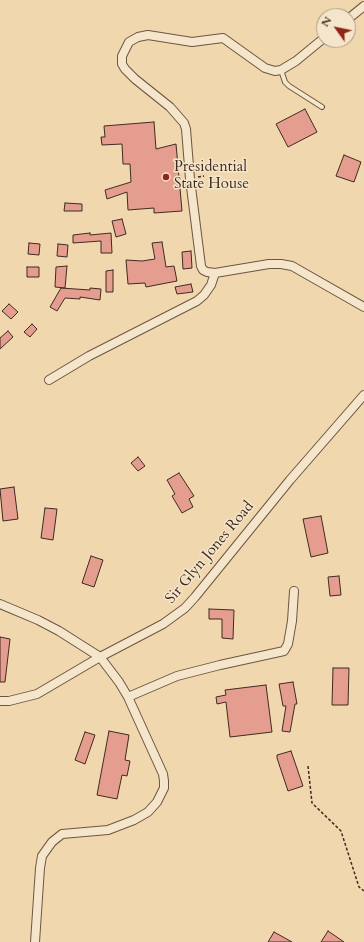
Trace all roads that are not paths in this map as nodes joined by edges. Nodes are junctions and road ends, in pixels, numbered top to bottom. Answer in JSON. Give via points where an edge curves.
{"nodes":[{"id":1,"x":364,"y":6,"type":"edge"},
{"id":2,"x":356,"y":12,"type":"edge"},
{"id":3,"x":316,"y":45,"type":"edge"},
{"id":4,"x":281,"y":70,"type":"junction"},
{"id":5,"x":322,"y":107,"type":"dead end"},
{"id":6,"x":215,"y":273,"type":"junction"},
{"id":7,"x":364,"y":307,"type":"edge"},
{"id":8,"x":49,"y":380,"type":"dead end"},
{"id":9,"x":364,"y":395,"type":"edge"},
{"id":10,"x":294,"y":591,"type":"dead end"},
{"id":11,"x":0,"y":604,"type":"edge"},
{"id":12,"x":100,"y":657,"type":"junction"},
{"id":13,"x":128,"y":697,"type":"junction"},
{"id":14,"x":0,"y":701,"type":"edge"},
{"id":15,"x":35,"y":942,"type":"edge"}],
"edges":[{"from":1,"to":2,"type":"street"},
{"from":3,"to":4,"type":"street"},
{"from":4,"to":5,"type":"lane","via":[[289,86]]},
{"from":4,"to":6,"type":"street","via":[[265,68],[223,38],[192,42],[148,35],[129,42],[122,56],[125,69],[170,107],[184,123],[201,266],[203,270]]},
{"from":6,"to":7,"type":"street","via":[[268,264],[292,266]]},
{"from":6,"to":8,"type":"street","via":[[204,295],[197,301],[89,356]]},
{"from":9,"to":12,"type":"street","name":"Sir Glyn Jones Road","via":[[185,608],[163,624]]},
{"from":10,"to":13,"type":"street","via":[[292,621],[288,644],[284,651],[177,676]]},
{"from":11,"to":12,"type":"street","via":[[59,631]]},
{"from":12,"to":13,"type":"street"},
{"from":12,"to":14,"type":"street","name":"Sir Glyn Jones Road","via":[[37,694]]},
{"from":13,"to":15,"type":"street","via":[[163,774],[164,788],[148,812],[134,820],[108,830],[62,834],[52,842],[42,856]]}]}
